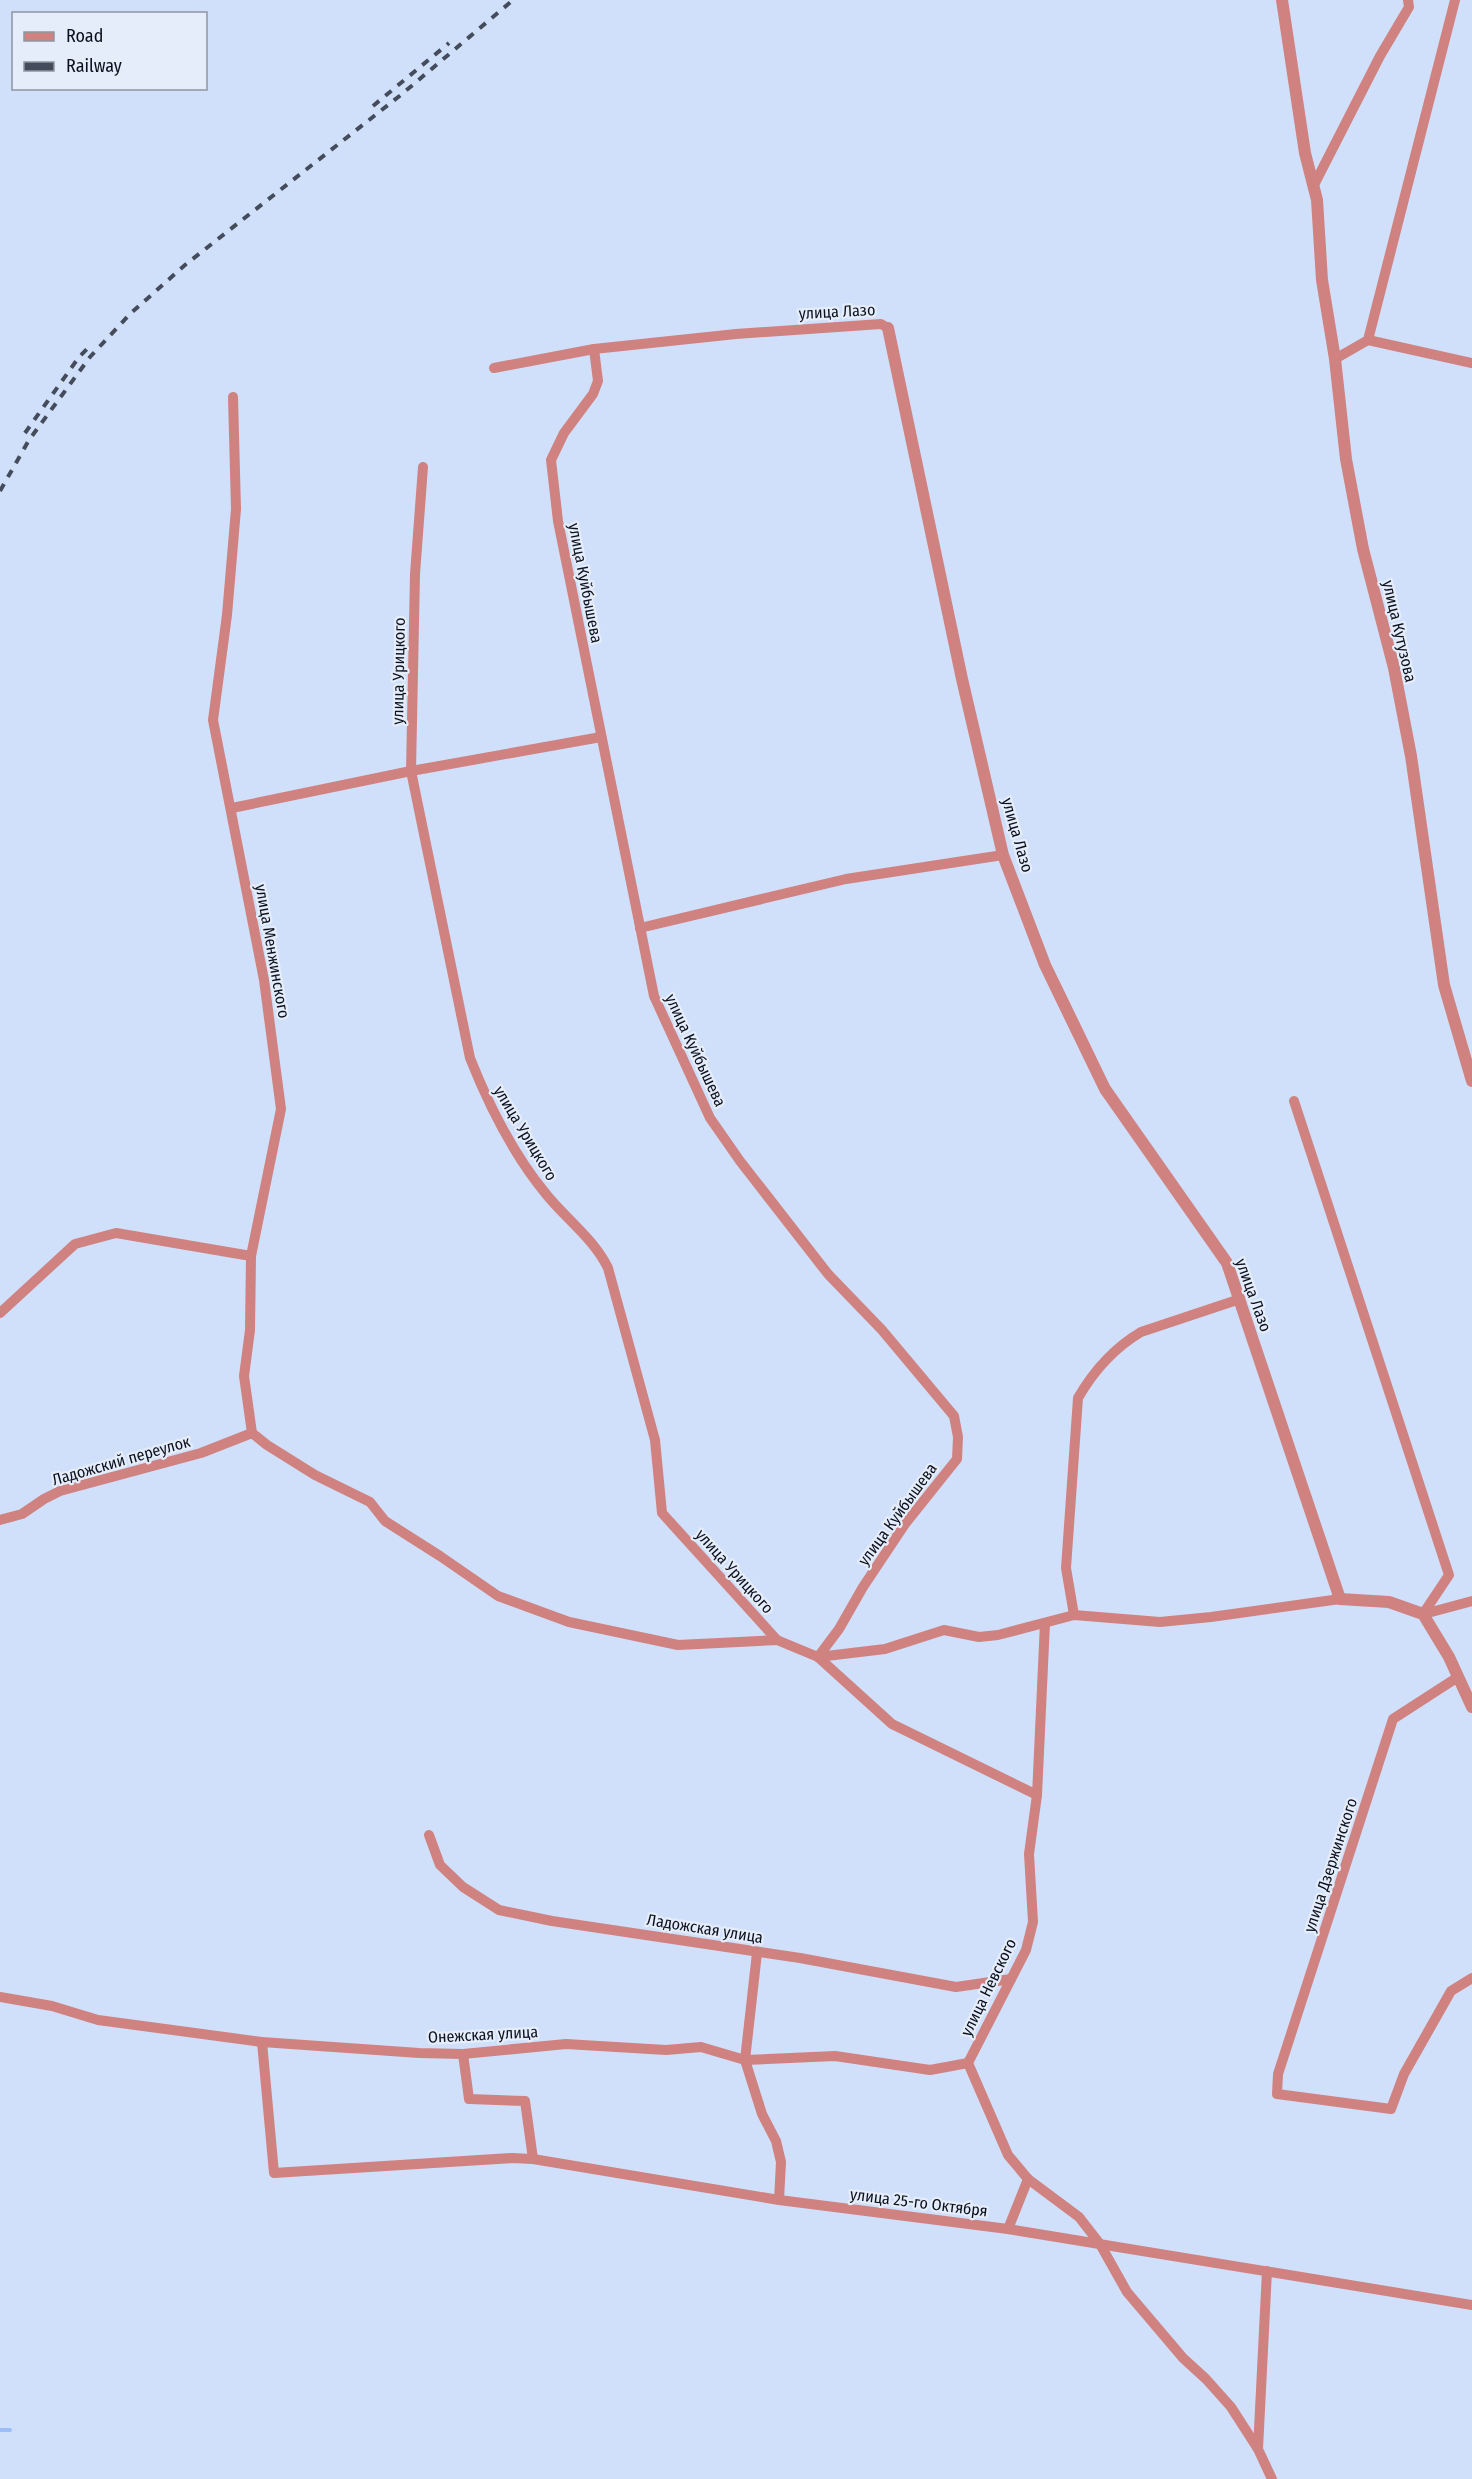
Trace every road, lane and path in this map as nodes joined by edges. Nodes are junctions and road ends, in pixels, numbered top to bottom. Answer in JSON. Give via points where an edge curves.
{"nodes":[{"id":1,"x":1282,"y":0,"type":"edge"},
{"id":2,"x":1455,"y":0,"type":"edge"},
{"id":3,"x":1412,"y":2,"type":"edge"},
{"id":4,"x":1314,"y":185,"type":"junction"},
{"id":5,"x":888,"y":328,"type":"joint"},
{"id":6,"x":1368,"y":340,"type":"junction"},
{"id":7,"x":594,"y":349,"type":"junction"},
{"id":8,"x":1335,"y":358,"type":"junction"},
{"id":9,"x":1472,"y":363,"type":"edge"},
{"id":10,"x":494,"y":368,"type":"dead end"},
{"id":11,"x":233,"y":397,"type":"dead end"},
{"id":12,"x":423,"y":467,"type":"dead end"},
{"id":13,"x":601,"y":737,"type":"junction"},
{"id":14,"x":411,"y":771,"type":"junction"},
{"id":15,"x":232,"y":808,"type":"junction"},
{"id":16,"x":1003,"y":855,"type":"junction"},
{"id":17,"x":640,"y":927,"type":"junction"},
{"id":18,"x":1472,"y":1081,"type":"edge"},
{"id":19,"x":1294,"y":1101,"type":"dead end"},
{"id":20,"x":251,"y":1256,"type":"junction"},
{"id":21,"x":1240,"y":1299,"type":"junction"},
{"id":22,"x":0,"y":1313,"type":"edge"},
{"id":23,"x":252,"y":1433,"type":"junction"},
{"id":24,"x":0,"y":1521,"type":"edge"},
{"id":25,"x":1340,"y":1599,"type":"junction"},
{"id":26,"x":1472,"y":1601,"type":"edge"},
{"id":27,"x":1424,"y":1614,"type":"junction"},
{"id":28,"x":1074,"y":1615,"type":"junction"},
{"id":29,"x":1045,"y":1623,"type":"junction"},
{"id":30,"x":777,"y":1640,"type":"junction"},
{"id":31,"x":818,"y":1657,"type":"junction"},
{"id":32,"x":1458,"y":1677,"type":"junction"},
{"id":33,"x":1472,"y":1707,"type":"edge"},
{"id":34,"x":1036,"y":1795,"type":"junction"},
{"id":35,"x":429,"y":1835,"type":"dead end"},
{"id":36,"x":757,"y":1953,"type":"junction"},
{"id":37,"x":1472,"y":1978,"type":"edge"},
{"id":38,"x":1011,"y":1979,"type":"junction"},
{"id":39,"x":0,"y":1997,"type":"edge"},
{"id":40,"x":262,"y":2042,"type":"junction"},
{"id":41,"x":464,"y":2054,"type":"junction"},
{"id":42,"x":745,"y":2060,"type":"junction"},
{"id":43,"x":968,"y":2063,"type":"junction"},
{"id":44,"x":532,"y":2159,"type":"junction"},
{"id":45,"x":1028,"y":2179,"type":"junction"},
{"id":46,"x":779,"y":2200,"type":"junction"},
{"id":47,"x":1008,"y":2229,"type":"junction"},
{"id":48,"x":1100,"y":2244,"type":"junction"},
{"id":49,"x":1267,"y":2271,"type":"junction"},
{"id":50,"x":1472,"y":2305,"type":"edge"},
{"id":51,"x":1258,"y":2449,"type":"junction"},
{"id":52,"x":1272,"y":2479,"type":"edge"}],
"edges":[{"from":1,"to":4,"type":"street","name":"улица Кутузова","via":[[1305,153]]},
{"from":2,"to":6,"type":"street"},
{"from":3,"to":4,"type":"street"},
{"from":4,"to":8,"type":"street","name":"улица Кутузова","via":[[1322,280]]},
{"from":5,"to":7,"type":"street","name":"улица Лазо","via":[[881,324],[747,333]]},
{"from":5,"to":16,"type":"street","name":"улица Лазо"},
{"from":6,"to":8,"type":"street"},
{"from":6,"to":9,"type":"street"},
{"from":7,"to":10,"type":"street","name":"улица Лазо"},
{"from":7,"to":13,"type":"street","name":"улица Куйбышева","via":[[598,381],[593,394],[564,433],[551,460],[558,521]]},
{"from":8,"to":18,"type":"street","name":"улица Кутузова","via":[[1346,459],[1363,549],[1394,668],[1411,756],[1444,985]]},
{"from":11,"to":15,"type":"street","name":"улица Менжинского","via":[[236,509],[213,720]]},
{"from":12,"to":14,"type":"street","name":"улица Урицкого","via":[[415,574]]},
{"from":13,"to":14,"type":"street"},
{"from":13,"to":17,"type":"street","name":"улица Куйбышева"},
{"from":14,"to":15,"type":"street"},
{"from":14,"to":30,"type":"street","name":"улица Урицкого","via":[[470,1058],[485,1098],[525,1166],[608,1268],[655,1440],[662,1513]]},
{"from":15,"to":20,"type":"street","name":"улица Менжинского","via":[[264,980],[281,1109]]},
{"from":16,"to":17,"type":"street","via":[[846,879]]},
{"from":16,"to":21,"type":"street","name":"улица Лазо","via":[[1045,965],[1105,1089],[1227,1263]]},
{"from":17,"to":31,"type":"street","name":"улица Куйбышева","via":[[654,996],[711,1118],[828,1274],[882,1330],[954,1416],[957,1459],[905,1524]]},
{"from":19,"to":27,"type":"street","via":[[1449,1575]]},
{"from":20,"to":22,"type":"street","via":[[116,1233],[75,1244]]},
{"from":20,"to":23,"type":"street","name":"улица Менжинского","via":[[250,1330],[244,1376]]},
{"from":21,"to":25,"type":"street","name":"улица Лазо"},
{"from":21,"to":28,"type":"street","via":[[1141,1332],[1091,1376],[1078,1398],[1066,1568]]},
{"from":23,"to":24,"type":"street","name":"Ладожский переулок","via":[[201,1453],[60,1491],[22,1514]]},
{"from":23,"to":30,"type":"street","via":[[315,1475],[370,1502],[385,1521],[498,1596],[569,1622],[678,1645]]},
{"from":25,"to":27,"type":"street","via":[[1389,1602]]},
{"from":25,"to":28,"type":"street","via":[[1160,1622]]},
{"from":26,"to":27,"type":"street"},
{"from":27,"to":32,"type":"street"},
{"from":28,"to":29,"type":"street"},
{"from":29,"to":31,"type":"street","via":[[979,1637],[944,1630],[885,1649]]},
{"from":29,"to":34,"type":"street","name":"улица Невского"},
{"from":30,"to":31,"type":"street"},
{"from":31,"to":34,"type":"street","via":[[892,1724]]},
{"from":32,"to":33,"type":"street"},
{"from":32,"to":37,"type":"street","name":"улица Дзержинского","via":[[1393,1719],[1278,2074],[1277,2094],[1391,2109],[1404,2074],[1451,1991]]},
{"from":34,"to":38,"type":"street","name":"улица Невского","via":[[1029,1854],[1033,1922],[1026,1950]]},
{"from":35,"to":36,"type":"street","name":"Ладожская улица","via":[[441,1865],[463,1887],[499,1910]]},
{"from":36,"to":38,"type":"street","name":"Ладожская улица","via":[[956,1987]]},
{"from":36,"to":42,"type":"street"},
{"from":38,"to":43,"type":"street","name":"улица Невского"},
{"from":39,"to":40,"type":"street","name":"Онежская улица","via":[[52,2006],[98,2020]]},
{"from":40,"to":41,"type":"street","name":"Онежская улица"},
{"from":40,"to":44,"type":"street","name":"улица 25-го Октября","via":[[274,2173]]},
{"from":41,"to":42,"type":"street","name":"Онежская улица","via":[[566,2044],[666,2050],[701,2047]]},
{"from":41,"to":44,"type":"street","via":[[469,2099],[525,2101]]},
{"from":42,"to":43,"type":"street","name":"Онежская улица","via":[[835,2056],[930,2070]]},
{"from":42,"to":46,"type":"street","via":[[762,2114],[776,2140],[781,2162]]},
{"from":43,"to":45,"type":"street","via":[[1008,2155]]},
{"from":44,"to":46,"type":"street","name":"улица 25-го Октября"},
{"from":45,"to":47,"type":"street"},
{"from":45,"to":48,"type":"street","via":[[1079,2217]]},
{"from":46,"to":47,"type":"street","name":"улица 25-го Октября"},
{"from":47,"to":48,"type":"street","name":"улица 25-го Октября"},
{"from":48,"to":49,"type":"street","name":"улица 25-го Октября"},
{"from":48,"to":51,"type":"street","via":[[1127,2292],[1231,2407]]},
{"from":49,"to":50,"type":"street","name":"улица 25-го Октября"},
{"from":49,"to":51,"type":"street"},
{"from":51,"to":52,"type":"street"}]}
